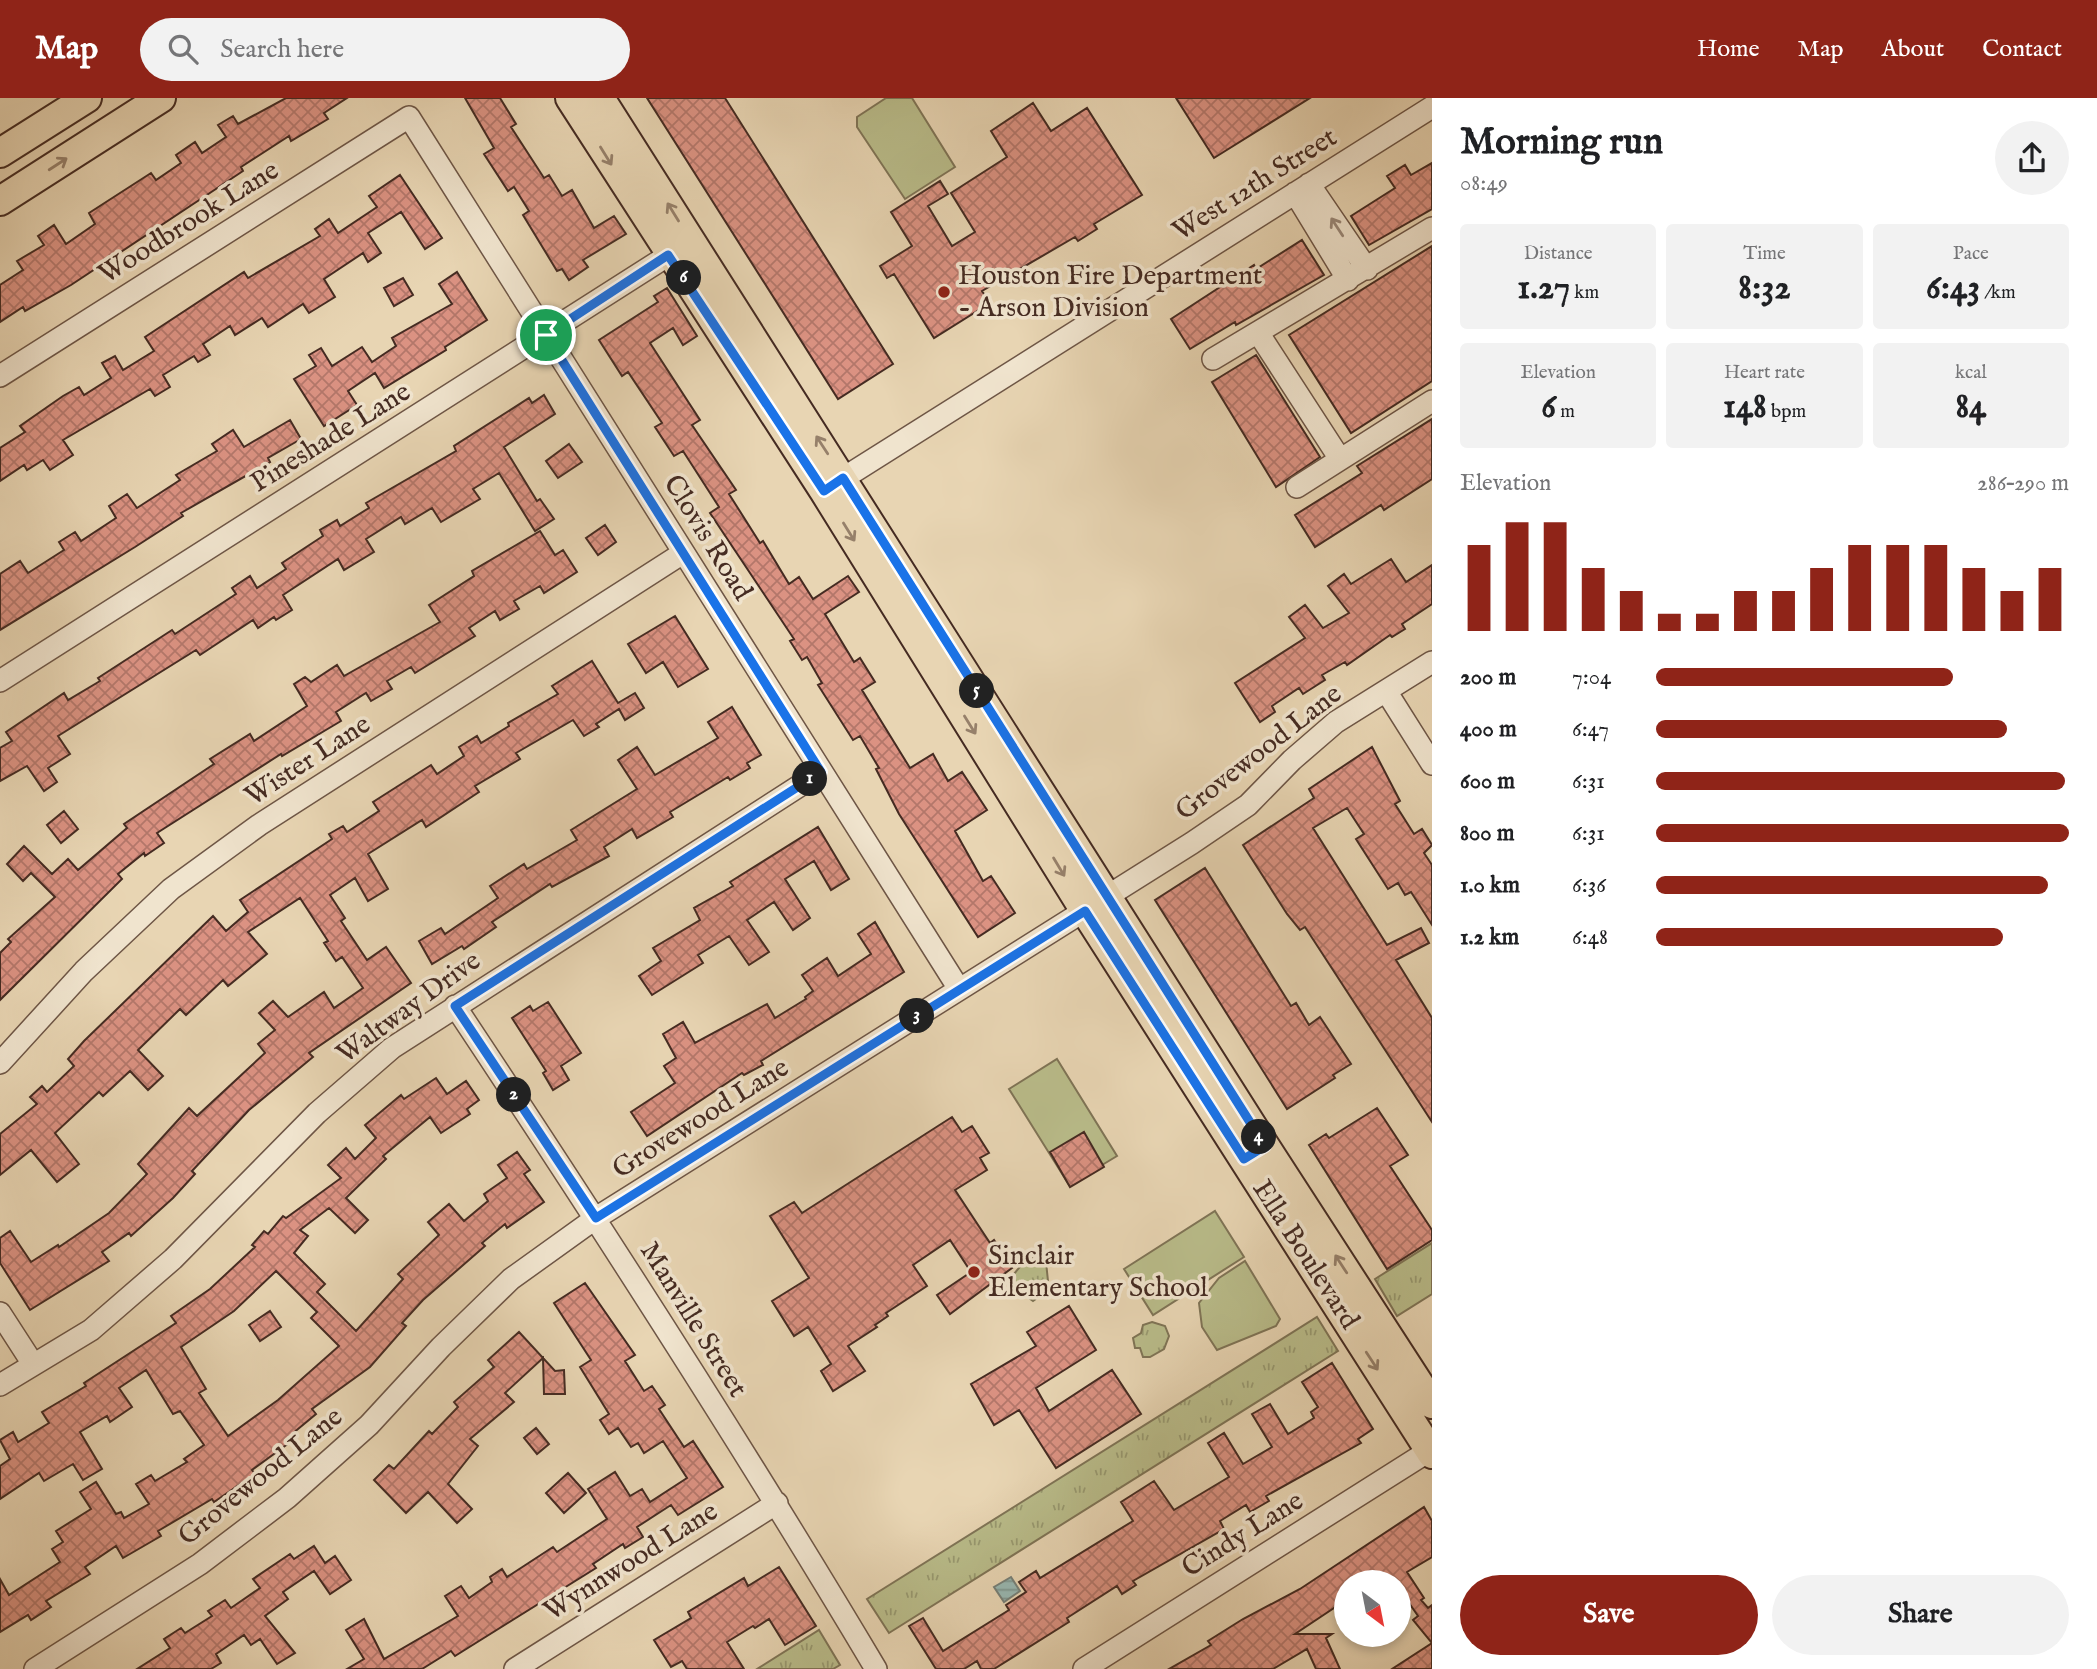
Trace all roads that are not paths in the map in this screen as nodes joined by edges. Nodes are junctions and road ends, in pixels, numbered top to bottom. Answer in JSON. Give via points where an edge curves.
{"nodes":[{"id":1,"x":87,"y":98,"type":"edge"},
{"id":2,"x":161,"y":98,"type":"edge"},
{"id":3,"x":570,"y":98,"type":"edge"},
{"id":4,"x":600,"y":98,"type":"edge"},
{"id":5,"x":1432,"y":107,"type":"edge"},
{"id":6,"x":409,"y":117,"type":"joint"},
{"id":7,"x":0,"y":153,"type":"edge"},
{"id":8,"x":1302,"y":189,"type":"junction"},
{"id":9,"x":0,"y":201,"type":"edge"},
{"id":10,"x":1432,"y":228,"type":"edge"},
{"id":11,"x":680,"y":248,"type":"junction"},
{"id":12,"x":1367,"y":269,"type":"junction"},
{"id":13,"x":1348,"y":280,"type":"junction"},
{"id":14,"x":1259,"y":334,"type":"junction"},
{"id":15,"x":546,"y":335,"type":"junction"},
{"id":16,"x":1213,"y":359,"type":"dead end"},
{"id":17,"x":0,"y":376,"type":"edge"},
{"id":18,"x":1432,"y":401,"type":"edge"},
{"id":19,"x":1340,"y":459,"type":"junction"},
{"id":20,"x":833,"y":484,"type":"junction"},
{"id":21,"x":1297,"y":487,"type":"dead end"},
{"id":22,"x":684,"y":553,"type":"junction"},
{"id":23,"x":1432,"y":662,"type":"edge"},
{"id":24,"x":0,"y":681,"type":"edge"},
{"id":25,"x":1386,"y":691,"type":"junction"},
{"id":26,"x":1432,"y":764,"type":"edge"},
{"id":27,"x":821,"y":772,"type":"junction"},
{"id":28,"x":1096,"y":904,"type":"junction"},
{"id":29,"x":959,"y":989,"type":"junction"},
{"id":30,"x":455,"y":1006,"type":"junction"},
{"id":31,"x":0,"y":1063,"type":"edge"},
{"id":32,"x":1254,"y":1153,"type":"junction"},
{"id":33,"x":596,"y":1218,"type":"junction"},
{"id":34,"x":0,"y":1313,"type":"edge"},
{"id":35,"x":33,"y":1364,"type":"junction"},
{"id":36,"x":0,"y":1385,"type":"edge"},
{"id":37,"x":1432,"y":1404,"type":"edge"},
{"id":38,"x":1431,"y":1451,"type":"edge"},
{"id":39,"x":777,"y":1503,"type":"junction"},
{"id":40,"x":35,"y":1669,"type":"edge"},
{"id":41,"x":515,"y":1669,"type":"edge"},
{"id":42,"x":876,"y":1669,"type":"edge"},
{"id":43,"x":1084,"y":1669,"type":"edge"}],
"edges":[{"from":1,"to":7,"type":"main road"},
{"from":9,"to":2,"type":"main road","one_way":true},
{"from":3,"to":11,"type":"main road","name":"Ella Boulevard","one_way":true},
{"from":11,"to":4,"type":"main road","name":"Ella Boulevard","one_way":true},
{"from":5,"to":8,"type":"street","name":"West 12th Street"},
{"from":6,"to":15,"type":"street","name":"Clovis Road"},
{"from":6,"to":17,"type":"street","name":"Woodbrook Lane"},
{"from":12,"to":8,"type":"street","one_way":true},
{"from":8,"to":13,"type":"street"},
{"from":8,"to":20,"type":"street","name":"West 12th Street"},
{"from":10,"to":12,"type":"street"},
{"from":11,"to":15,"type":"street","name":"Pineshade Lane"},
{"from":11,"to":20,"type":"main road","name":"Ella Boulevard"},
{"from":12,"to":13,"type":"street"},
{"from":13,"to":14,"type":"street"},
{"from":14,"to":16,"type":"street"},
{"from":14,"to":19,"type":"street"},
{"from":15,"to":22,"type":"street","name":"Clovis Road"},
{"from":15,"to":24,"type":"street","name":"Pineshade Lane"},
{"from":18,"to":19,"type":"street"},
{"from":19,"to":21,"type":"street"},
{"from":20,"to":28,"type":"main road","name":"Ella Boulevard"},
{"from":22,"to":27,"type":"street","name":"Clovis Road"},
{"from":22,"to":31,"type":"street","name":"Wister Lane","via":[[259,825],[171,889],[84,971]]},
{"from":23,"to":25,"type":"street","name":"Grovewood Lane"},
{"from":25,"to":26,"type":"street"},
{"from":25,"to":28,"type":"street","name":"Grovewood Lane","via":[[1336,722],[1248,805]]},
{"from":27,"to":29,"type":"street","name":"Clovis Road"},
{"from":27,"to":30,"type":"street","name":"Waltway Drive"},
{"from":28,"to":29,"type":"street","name":"Grovewood Lane"},
{"from":28,"to":32,"type":"main road","name":"Ella Boulevard"},
{"from":29,"to":33,"type":"street","name":"Grovewood Lane"},
{"from":30,"to":33,"type":"street","name":"Manville Street"},
{"from":30,"to":35,"type":"street","name":"Waltway Drive","via":[[392,1048],[317,1113],[173,1259],[111,1312]]},
{"from":37,"to":32,"type":"main road","name":"Ella Boulevard","one_way":true},
{"from":32,"to":38,"type":"main road","name":"Ella Boulevard","one_way":true},
{"from":33,"to":39,"type":"street","name":"Manville Street"},
{"from":33,"to":40,"type":"street","name":"Grovewood Lane","via":[[510,1279],[369,1425],[287,1499],[200,1564]]},
{"from":34,"to":35,"type":"street"},
{"from":35,"to":36,"type":"street","name":"Waltway Drive"},
{"from":38,"to":43,"type":"street","name":"Cindy Lane"},
{"from":39,"to":41,"type":"street","name":"Wynnwood Lane"},
{"from":39,"to":42,"type":"street","name":"Manville Street"}]}
